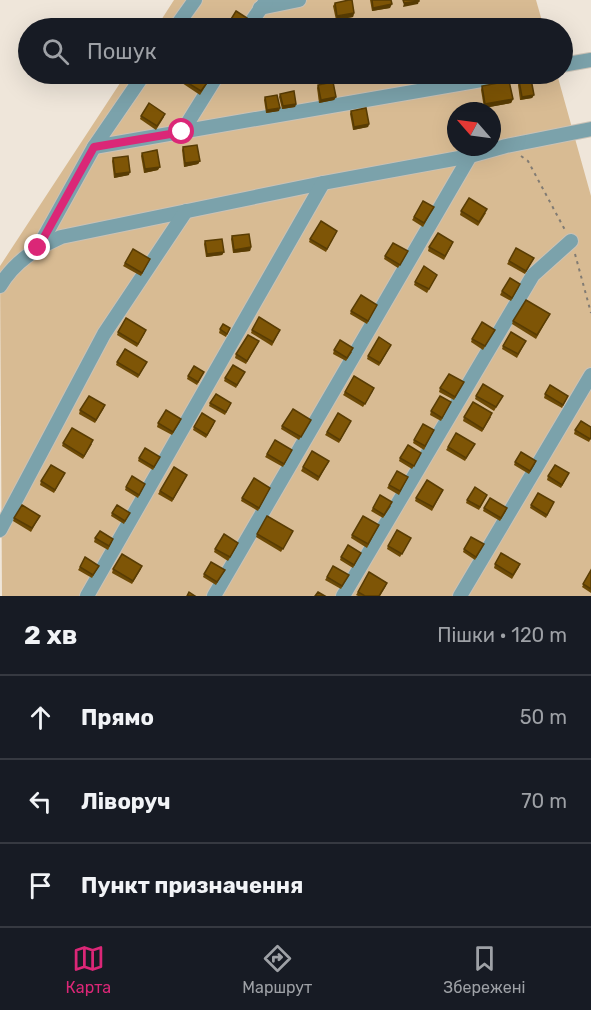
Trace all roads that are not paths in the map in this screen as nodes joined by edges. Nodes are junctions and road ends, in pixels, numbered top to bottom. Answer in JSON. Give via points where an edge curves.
{"nodes":[{"id":1,"x":195,"y":0,"type":"edge"},
{"id":2,"x":299,"y":0,"type":"edge"},
{"id":3,"x":264,"y":4,"type":"edge"},
{"id":4,"x":182,"y":18,"type":"edge"},
{"id":5,"x":254,"y":18,"type":"edge"},
{"id":6,"x":591,"y":60,"type":"edge"},
{"id":7,"x":573,"y":63,"type":"edge"},
{"id":8,"x":137,"y":84,"type":"edge"},
{"id":9,"x":213,"y":84,"type":"edge"},
{"id":10,"x":458,"y":84,"type":"edge"},
{"id":11,"x":591,"y":129,"type":"edge"},
{"id":12,"x":182,"y":132,"type":"junction"},
{"id":13,"x":94,"y":147,"type":"junction"},
{"id":14,"x":501,"y":147,"type":"edge"},
{"id":15,"x":470,"y":156,"type":"joint"},
{"id":16,"x":323,"y":183,"type":"junction"},
{"id":17,"x":186,"y":211,"type":"junction"},
{"id":18,"x":571,"y":241,"type":"road end"},
{"id":19,"x":38,"y":248,"type":"junction"},
{"id":20,"x":0,"y":286,"type":"edge"},
{"id":21,"x":591,"y":375,"type":"edge"},
{"id":22,"x":0,"y":530,"type":"edge"},
{"id":23,"x":87,"y":596,"type":"edge"},
{"id":24,"x":214,"y":596,"type":"edge"},
{"id":25,"x":343,"y":596,"type":"edge"},
{"id":26,"x":460,"y":596,"type":"edge"}],
"edges":[{"from":1,"to":4,"type":"street"},
{"from":2,"to":3,"type":"street"},
{"from":3,"to":5,"type":"street"},
{"from":6,"to":7,"type":"street"},
{"from":8,"to":13,"type":"street"},
{"from":9,"to":12,"type":"street"},
{"from":10,"to":12,"type":"street"},
{"from":11,"to":14,"type":"street"},
{"from":12,"to":13,"type":"street"},
{"from":13,"to":19,"type":"street"},
{"from":15,"to":16,"type":"street"},
{"from":15,"to":24,"type":"street"},
{"from":16,"to":17,"type":"street"},
{"from":16,"to":23,"type":"street"},
{"from":17,"to":19,"type":"street","via":[[61,237]]},
{"from":17,"to":22,"type":"street","via":[[104,334]]},
{"from":18,"to":25,"type":"street","via":[[533,275]]},
{"from":19,"to":20,"type":"street","via":[[18,263]]},
{"from":21,"to":26,"type":"street"}]}
